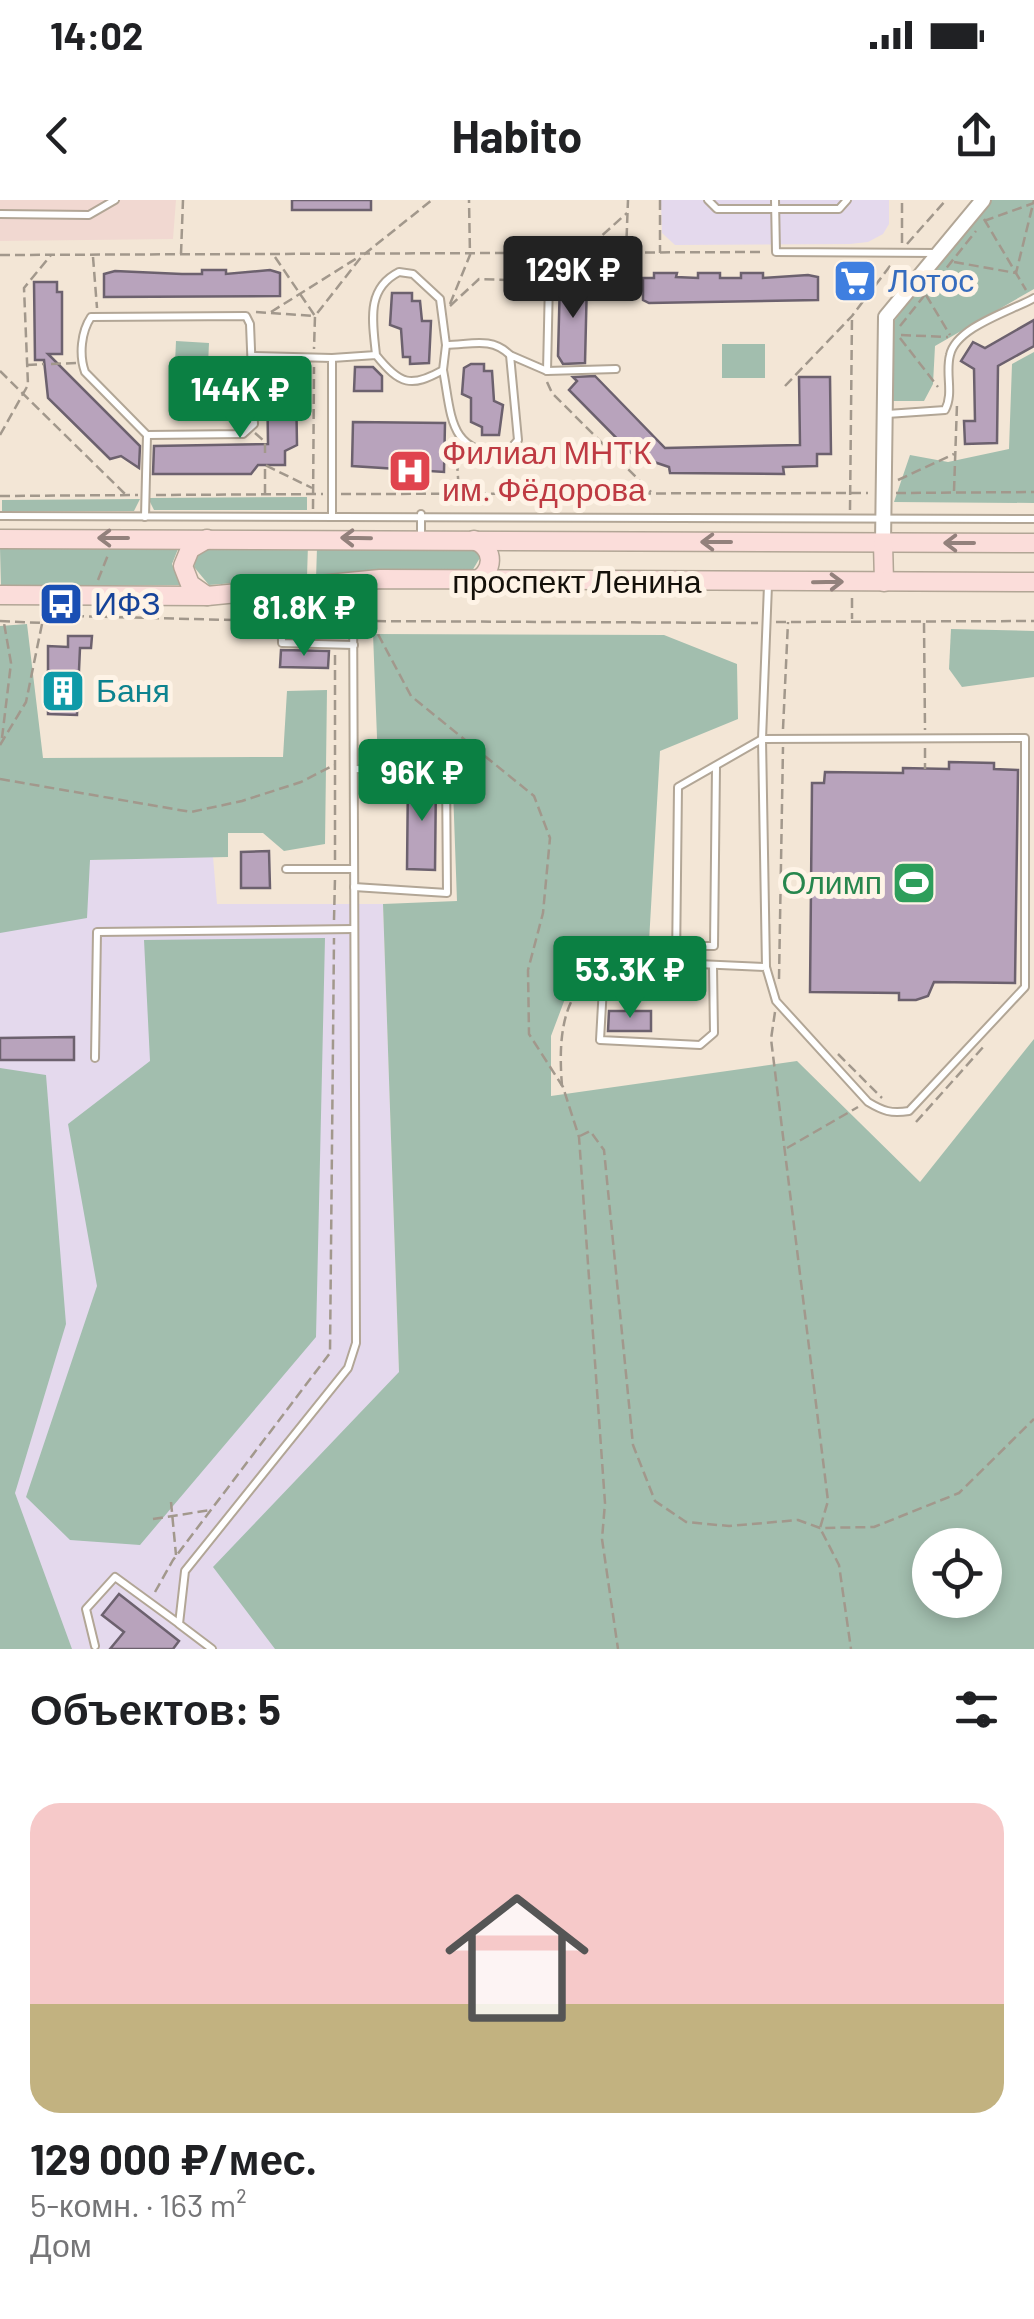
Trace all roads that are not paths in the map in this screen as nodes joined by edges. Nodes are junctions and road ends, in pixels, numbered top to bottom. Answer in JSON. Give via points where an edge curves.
{"nodes":[{"id":1,"x":114,"y":200,"type":"edge"},
{"id":2,"x":708,"y":200,"type":"edge"},
{"id":3,"x":775,"y":200,"type":"edge"},
{"id":4,"x":847,"y":200,"type":"edge"},
{"id":5,"x":981,"y":209,"type":"edge"},
{"id":6,"x":775,"y":210,"type":"junction"},
{"id":7,"x":0,"y":214,"type":"edge"},
{"id":8,"x":937,"y":254,"type":"junction"},
{"id":9,"x":550,"y":281,"type":"road end"},
{"id":10,"x":1033,"y":299,"type":"edge"},
{"id":11,"x":446,"y":345,"type":"junction"},
{"id":12,"x":510,"y":355,"type":"junction"},
{"id":13,"x":253,"y":356,"type":"junction"},
{"id":14,"x":376,"y":356,"type":"junction"},
{"id":15,"x":332,"y":358,"type":"junction"},
{"id":16,"x":544,"y":369,"type":"junction"},
{"id":17,"x":616,"y":369,"type":"dead end"},
{"id":18,"x":443,"y":370,"type":"junction"},
{"id":19,"x":882,"y":414,"type":"junction"},
{"id":20,"x":147,"y":434,"type":"junction"},
{"id":21,"x":421,"y":514,"type":"junction"},
{"id":22,"x":332,"y":515,"type":"junction"},
{"id":23,"x":0,"y":516,"type":"edge"},
{"id":24,"x":145,"y":516,"type":"junction"},
{"id":25,"x":1034,"y":519,"type":"edge"},
{"id":26,"x":883,"y":520,"type":"junction"},
{"id":27,"x":210,"y":537,"type":"junction"},
{"id":28,"x":0,"y":538,"type":"edge"},
{"id":29,"x":422,"y":540,"type":"junction"},
{"id":30,"x":474,"y":540,"type":"junction"},
{"id":31,"x":884,"y":543,"type":"junction"},
{"id":32,"x":1034,"y":543,"type":"edge"},
{"id":33,"x":475,"y":582,"type":"junction"},
{"id":34,"x":884,"y":582,"type":"junction"},
{"id":35,"x":1034,"y":582,"type":"edge"},
{"id":36,"x":353,"y":584,"type":"junction"},
{"id":37,"x":768,"y":584,"type":"junction"},
{"id":38,"x":281,"y":590,"type":"junction"},
{"id":39,"x":0,"y":595,"type":"edge"},
{"id":40,"x":207,"y":596,"type":"junction"},
{"id":41,"x":354,"y":645,"type":"junction"},
{"id":42,"x":762,"y":740,"type":"junction"},
{"id":43,"x":716,"y":766,"type":"junction"},
{"id":44,"x":354,"y":769,"type":"junction"},
{"id":45,"x":286,"y":870,"type":"dead end"},
{"id":46,"x":354,"y":870,"type":"junction"},
{"id":47,"x":354,"y":887,"type":"junction"},
{"id":48,"x":354,"y":929,"type":"junction"},
{"id":49,"x":676,"y":946,"type":"junction"},
{"id":50,"x":676,"y":963,"type":"junction"},
{"id":51,"x":714,"y":966,"type":"junction"},
{"id":52,"x":766,"y":967,"type":"junction"},
{"id":53,"x":95,"y":1058,"type":"dead end"},
{"id":54,"x":179,"y":1624,"type":"junction"},
{"id":55,"x":95,"y":1646,"type":"dead end"},
{"id":56,"x":212,"y":1649,"type":"edge"}],
"edges":[{"from":1,"to":7,"type":"lane","via":[[89,214]]},
{"from":2,"to":6,"type":"lane","via":[[716,210]]},
{"from":3,"to":6,"type":"lane"},
{"from":4,"to":6,"type":"lane","via":[[839,210]]},
{"from":5,"to":8,"type":"street"},
{"from":6,"to":8,"type":"lane","via":[[776,252]]},
{"from":8,"to":19,"type":"street","via":[[886,316]]},
{"from":9,"to":16,"type":"lane"},
{"from":10,"to":19,"type":"lane","via":[[955,339],[945,410]]},
{"from":11,"to":12,"type":"lane","via":[[482,342]]},
{"from":11,"to":14,"type":"lane","via":[[445,311],[435,292],[399,272],[386,278],[374,301]]},
{"from":11,"to":18,"type":"lane"},
{"from":12,"to":16,"type":"lane"},
{"from":12,"to":18,"type":"lane","via":[[518,440],[504,454],[477,453],[455,430]]},
{"from":13,"to":15,"type":"lane"},
{"from":13,"to":20,"type":"lane","via":[[254,424],[243,434]]},
{"from":13,"to":20,"type":"lane","via":[[246,316],[91,318],[84,328],[85,372]]},
{"from":14,"to":15,"type":"lane"},
{"from":14,"to":18,"type":"lane","via":[[409,383]]},
{"from":15,"to":22,"type":"lane"},
{"from":16,"to":17,"type":"lane"},
{"from":19,"to":26,"type":"street"},
{"from":20,"to":24,"type":"lane"},
{"from":21,"to":22,"type":"lane"},
{"from":21,"to":26,"type":"lane"},
{"from":21,"to":29,"type":"lane"},
{"from":22,"to":24,"type":"lane"},
{"from":23,"to":24,"type":"lane"},
{"from":25,"to":26,"type":"lane"},
{"from":26,"to":31,"type":"street"},
{"from":27,"to":28,"type":"main road","name":"проспект Ленина","one_way":true},
{"from":29,"to":27,"type":"main road","name":"проспект Ленина","one_way":true},
{"from":27,"to":40,"type":"main road","via":[[190,549],[183,566],[190,584]]},
{"from":29,"to":30,"type":"main road","name":"проспект Ленина"},
{"from":31,"to":30,"type":"main road","name":"проспект Ленина","one_way":true},
{"from":30,"to":33,"type":"main road","via":[[491,560]]},
{"from":32,"to":31,"type":"main road","name":"проспект Ленина","one_way":true},
{"from":31,"to":34,"type":"main road"},
{"from":33,"to":36,"type":"main road","name":"проспект Ленина"},
{"from":33,"to":37,"type":"main road","name":"проспект Ленина"},
{"from":34,"to":35,"type":"main road","name":"проспект Ленина"},
{"from":37,"to":34,"type":"main road","name":"проспект Ленина","one_way":true},
{"from":36,"to":38,"type":"main road","name":"проспект Ленина"},
{"from":36,"to":41,"type":"lane"},
{"from":37,"to":42,"type":"lane"},
{"from":38,"to":40,"type":"main road","name":"проспект Ленина"},
{"from":38,"to":41,"type":"lane","via":[[282,643]]},
{"from":39,"to":40,"type":"main road","name":"проспект Ленина"},
{"from":41,"to":44,"type":"lane"},
{"from":42,"to":43,"type":"lane"},
{"from":42,"to":52,"type":"lane"},
{"from":42,"to":52,"type":"lane","via":[[1025,738],[1026,987],[909,1112],[884,1112],[868,1102],[776,1001]]},
{"from":43,"to":49,"type":"lane","via":[[678,787]]},
{"from":43,"to":49,"type":"lane","via":[[714,946]]},
{"from":44,"to":46,"type":"lane"},
{"from":44,"to":47,"type":"lane","via":[[446,771],[447,893]]},
{"from":45,"to":46,"type":"lane"},
{"from":46,"to":47,"type":"lane"},
{"from":47,"to":48,"type":"lane"},
{"from":48,"to":53,"type":"lane","via":[[97,932]]},
{"from":48,"to":54,"type":"lane","via":[[356,1343],[348,1368],[184,1572]]},
{"from":49,"to":50,"type":"lane"},
{"from":50,"to":51,"type":"lane"},
{"from":50,"to":51,"type":"lane","via":[[604,969],[600,1040],[700,1045],[714,1032]]},
{"from":51,"to":52,"type":"lane"},
{"from":54,"to":55,"type":"lane","via":[[115,1577],[86,1608]]},
{"from":54,"to":56,"type":"lane"}]}
